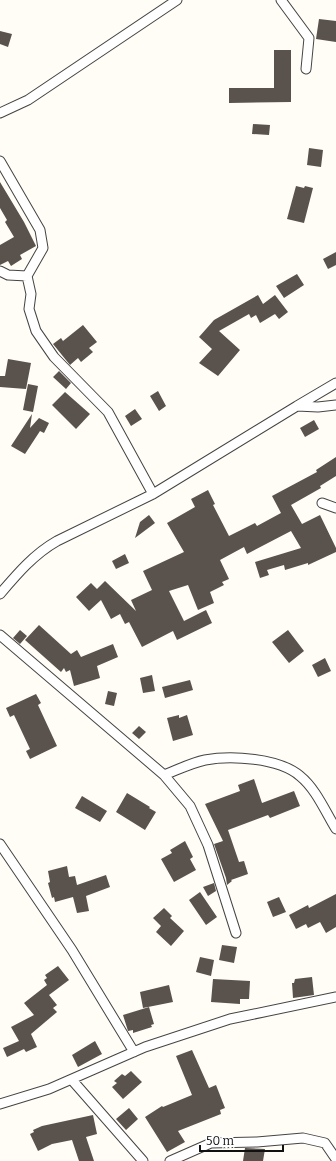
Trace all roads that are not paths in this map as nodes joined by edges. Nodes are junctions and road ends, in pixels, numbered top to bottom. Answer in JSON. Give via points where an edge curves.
{"nodes":[{"id":1,"x":177,"y":0,"type":"edge"},
{"id":2,"x":281,"y":0,"type":"edge"},
{"id":3,"x":306,"y":69,"type":"dead end"},
{"id":4,"x":1,"y":111,"type":"edge"},
{"id":5,"x":0,"y":161,"type":"edge"},
{"id":6,"x":0,"y":271,"type":"edge"},
{"id":7,"x":27,"y":276,"type":"junction"},
{"id":8,"x":336,"y":383,"type":"edge"},
{"id":9,"x":336,"y":405,"type":"edge"},
{"id":10,"x":297,"y":406,"type":"junction"},
{"id":11,"x":153,"y":494,"type":"junction"},
{"id":12,"x":322,"y":503,"type":"dead end"},
{"id":13,"x":336,"y":508,"type":"edge"},
{"id":14,"x":0,"y":594,"type":"edge"},
{"id":15,"x":0,"y":635,"type":"edge"},
{"id":16,"x":164,"y":775,"type":"junction"},
{"id":17,"x":336,"y":829,"type":"edge"},
{"id":18,"x":0,"y":844,"type":"edge"},
{"id":19,"x":236,"y":933,"type":"dead end"},
{"id":20,"x":336,"y":998,"type":"edge"},
{"id":21,"x":134,"y":1052,"type":"junction"},
{"id":22,"x":72,"y":1080,"type":"junction"},
{"id":23,"x":0,"y":1104,"type":"edge"},
{"id":24,"x":336,"y":1159,"type":"edge"},
{"id":25,"x":143,"y":1161,"type":"edge"},
{"id":26,"x":170,"y":1161,"type":"edge"}],
"edges":[{"from":1,"to":4,"type":"street","via":[[28,100]]},
{"from":2,"to":3,"type":"street","via":[[309,38]]},
{"from":5,"to":7,"type":"street","via":[[40,230],[43,248]]},
{"from":6,"to":7,"type":"street","via":[[8,275]]},
{"from":7,"to":11,"type":"street","via":[[31,294],[29,310],[36,331],[54,357],[108,412]]},
{"from":8,"to":10,"type":"street"},
{"from":9,"to":10,"type":"street"},
{"from":10,"to":11,"type":"street"},
{"from":11,"to":14,"type":"street","via":[[44,548],[19,571]]},
{"from":12,"to":13,"type":"street"},
{"from":15,"to":16,"type":"street"},
{"from":16,"to":17,"type":"street","via":[[205,760],[252,759],[275,763],[289,768],[300,776],[314,792]]},
{"from":16,"to":19,"type":"street","via":[[190,806],[208,845]]},
{"from":18,"to":21,"type":"street","via":[[72,950]]},
{"from":20,"to":21,"type":"street","via":[[230,1019]]},
{"from":21,"to":22,"type":"street"},
{"from":22,"to":23,"type":"street"},
{"from":22,"to":25,"type":"street"},
{"from":24,"to":26,"type":"street","via":[[325,1143],[303,1138],[211,1143]]}]}
